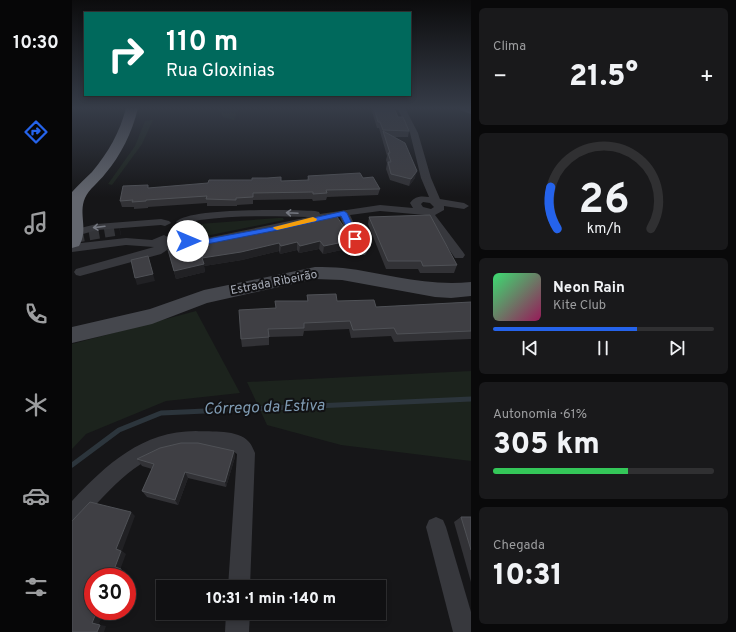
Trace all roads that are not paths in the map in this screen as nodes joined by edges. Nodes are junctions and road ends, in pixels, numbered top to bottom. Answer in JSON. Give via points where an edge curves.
{"nodes":[{"id":1,"x":121,"y":137,"type":"edge"},
{"id":2,"x":415,"y":137,"type":"edge"},
{"id":3,"x":111,"y":155,"type":"junction"},
{"id":4,"x":426,"y":178,"type":"junction"},
{"id":5,"x":72,"y":192,"type":"edge"},
{"id":6,"x":418,"y":200,"type":"junction"},
{"id":7,"x":438,"y":205,"type":"junction"},
{"id":8,"x":468,"y":206,"type":"edge"},
{"id":9,"x":380,"y":208,"type":"junction"},
{"id":10,"x":426,"y":212,"type":"junction"},
{"id":11,"x":344,"y":213,"type":"junction"},
{"id":12,"x":331,"y":215,"type":"junction"},
{"id":13,"x":98,"y":217,"type":"dead end"},
{"id":14,"x":182,"y":222,"type":"junction"},
{"id":15,"x":165,"y":223,"type":"junction"},
{"id":16,"x":120,"y":230,"type":"tunnel mouth"},
{"id":17,"x":73,"y":238,"type":"edge"},
{"id":18,"x":169,"y":239,"type":"junction"},
{"id":19,"x":153,"y":244,"type":"junction"},
{"id":20,"x":361,"y":252,"type":"dead end"},
{"id":21,"x":72,"y":255,"type":"edge"},
{"id":22,"x":459,"y":255,"type":"dead end"},
{"id":23,"x":80,"y":272,"type":"dead end"},
{"id":24,"x":471,"y":289,"type":"edge"},
{"id":25,"x":152,"y":316,"type":"junction"},
{"id":26,"x":72,"y":330,"type":"edge"},
{"id":27,"x":72,"y":335,"type":"edge"},
{"id":28,"x":72,"y":516,"type":"edge"},
{"id":29,"x":436,"y":527,"type":"dead end"},
{"id":30,"x":239,"y":580,"type":"edge"},
{"id":31,"x":238,"y":620,"type":"edge"},
{"id":32,"x":237,"y":632,"type":"edge"},
{"id":33,"x":465,"y":632,"type":"edge"}],
"edges":[{"from":1,"to":3,"type":"highway"},
{"from":2,"to":4,"type":"street"},
{"from":3,"to":5,"type":"highway"},
{"from":3,"to":17,"type":"highway","via":[[96,176],[83,187],[74,203]]},
{"from":4,"to":6,"type":"street"},
{"from":4,"to":7,"type":"street"},
{"from":6,"to":7,"type":"street","via":[[425,199]]},
{"from":6,"to":9,"type":"street"},
{"from":6,"to":10,"type":"street","via":[[415,206]]},
{"from":7,"to":8,"type":"street"},
{"from":7,"to":10,"type":"street","via":[[436,212]]},
{"from":9,"to":10,"type":"street"},
{"from":9,"to":11,"type":"street"},
{"from":10,"to":22,"type":"street"},
{"from":11,"to":12,"type":"street"},
{"from":11,"to":20,"type":"street"},
{"from":12,"to":14,"type":"street","one_way":true,"via":[[268,213],[192,217]]},
{"from":12,"to":18,"type":"street","via":[[202,243]]},
{"from":13,"to":15,"type":"street","via":[[147,216]]},
{"from":14,"to":18,"type":"street","via":[[189,226],[189,232],[184,237]]},
{"from":14,"to":18,"type":"street","via":[[168,223],[161,228],[159,234]]},
{"from":15,"to":16,"type":"street"},
{"from":15,"to":17,"type":"street","one_way":true,"via":[[98,227]]},
{"from":17,"to":19,"type":"street","via":[[148,241]]},
{"from":18,"to":19,"type":"street"},
{"from":18,"to":23,"type":"street","via":[[157,252]]},
{"from":19,"to":21,"type":"street","via":[[110,252]]},
{"from":24,"to":25,"type":"street","name":"Estrada Ribeirão","via":[[435,290],[342,274],[315,273],[204,297]]},
{"from":25,"to":26,"type":"street","name":"Estrada Ribeirão"},
{"from":25,"to":27,"type":"street","name":"Estrada Ribeirão"},
{"from":28,"to":30,"type":"street","via":[[106,479],[138,455],[162,443],[187,440],[230,442],[241,446],[245,449],[246,456]]},
{"from":29,"to":33,"type":"street"},
{"from":31,"to":32,"type":"street"}]}
